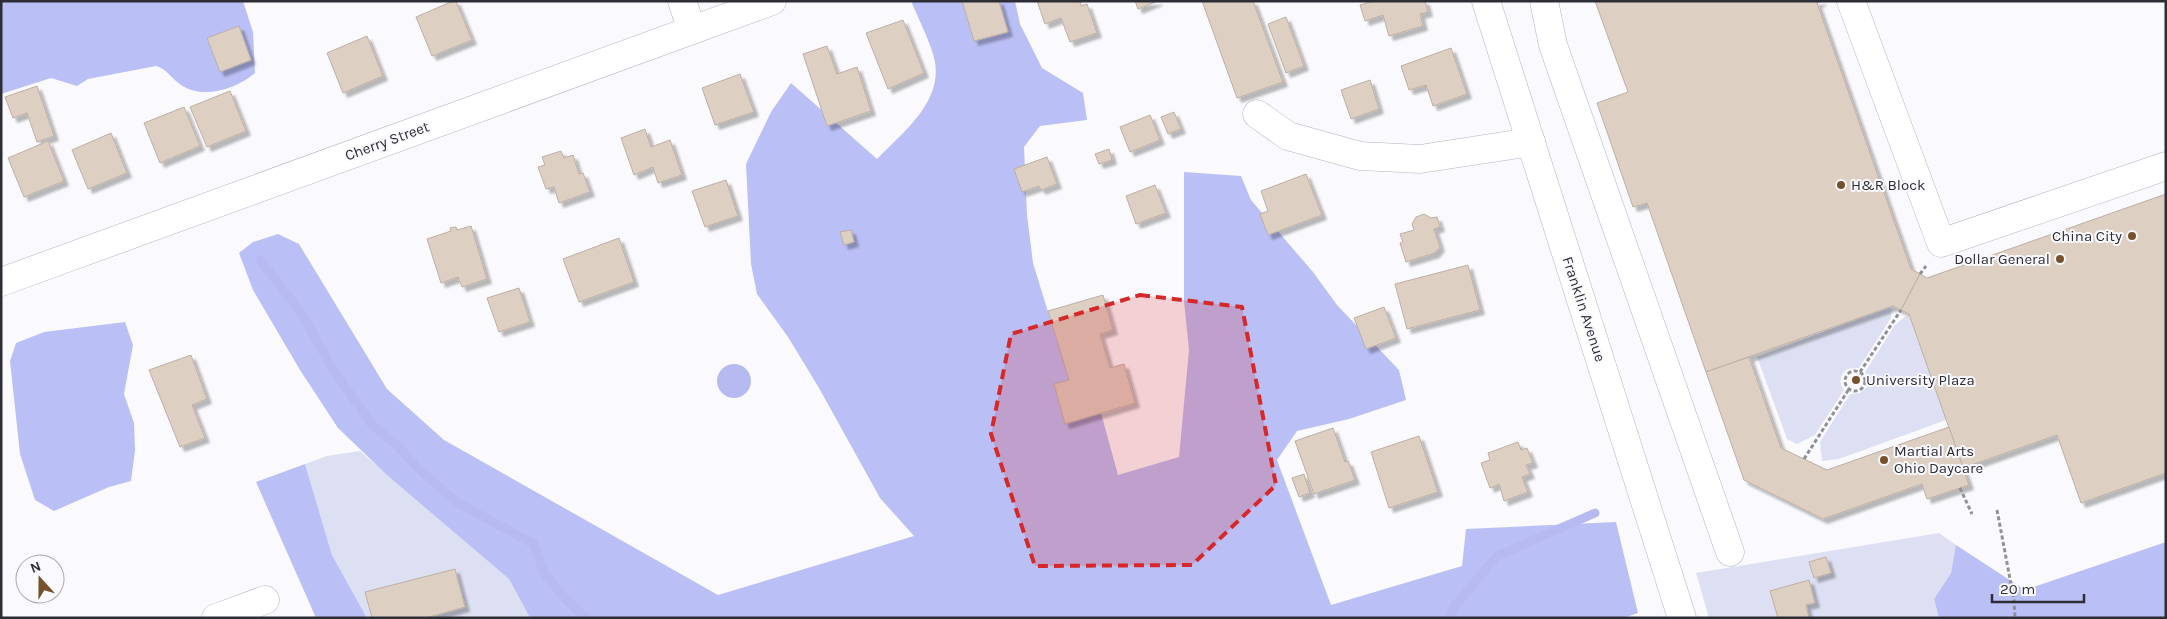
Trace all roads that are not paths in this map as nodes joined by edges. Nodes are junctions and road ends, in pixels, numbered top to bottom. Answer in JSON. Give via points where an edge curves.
{"nodes":[{"id":1,"x":682,"y":1,"type":"edge"},
{"id":2,"x":772,"y":1,"type":"edge"},
{"id":3,"x":1486,"y":1,"type":"edge"},
{"id":4,"x":1544,"y":1,"type":"edge"},
{"id":5,"x":1851,"y":1,"type":"edge"},
{"id":6,"x":692,"y":30,"type":"junction"},
{"id":7,"x":1257,"y":114,"type":"dead end"},
{"id":8,"x":1531,"y":142,"type":"junction"},
{"id":9,"x":2166,"y":166,"type":"edge"},
{"id":10,"x":1,"y":282,"type":"edge"},
{"id":11,"x":1730,"y":552,"type":"dead end"},
{"id":12,"x":265,"y":600,"type":"dead end"},
{"id":13,"x":216,"y":618,"type":"edge"},
{"id":14,"x":1682,"y":618,"type":"edge"}],
"edges":[{"from":1,"to":6,"type":"street"},
{"from":2,"to":6,"type":"street","name":"Cherry Street"},
{"from":3,"to":8,"type":"street","name":"Franklin Avenue"},
{"from":4,"to":11,"type":"street","via":[[1553,45]]},
{"from":5,"to":9,"type":"street","via":[[1942,243]]},
{"from":6,"to":10,"type":"street","name":"Cherry Street"},
{"from":7,"to":8,"type":"street","via":[[1288,136],[1360,156],[1420,160]]},
{"from":8,"to":14,"type":"street","name":"Franklin Avenue"},
{"from":12,"to":13,"type":"street"}]}
